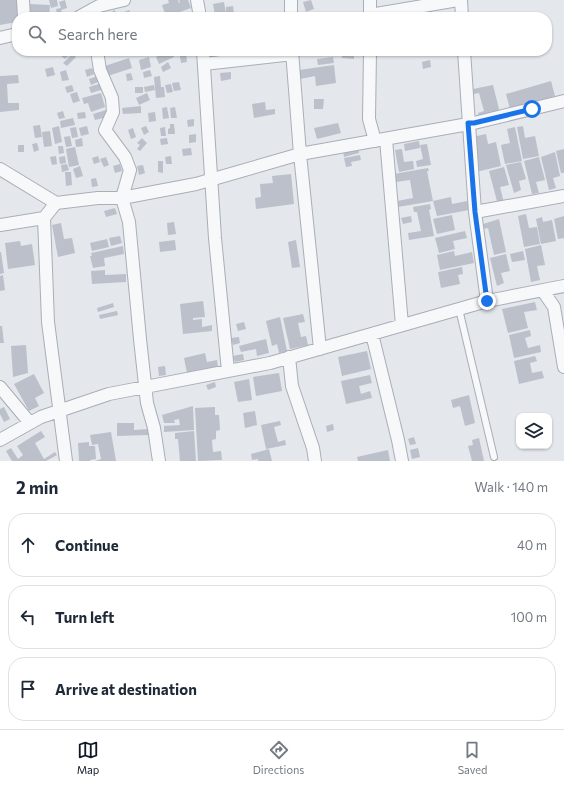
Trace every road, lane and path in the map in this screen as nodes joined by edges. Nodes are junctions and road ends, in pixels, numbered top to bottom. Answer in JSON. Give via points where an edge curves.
{"nodes":[{"id":1,"x":23,"y":0,"type":"edge"},
{"id":2,"x":124,"y":0,"type":"edge"},
{"id":3,"x":197,"y":0,"type":"edge"},
{"id":4,"x":291,"y":0,"type":"edge"},
{"id":5,"x":370,"y":0,"type":"edge"},
{"id":6,"x":458,"y":0,"type":"edge"},
{"id":7,"x":461,"y":0,"type":"edge"},
{"id":8,"x":24,"y":12,"type":"edge"},
{"id":9,"x":90,"y":12,"type":"edge"},
{"id":10,"x":199,"y":12,"type":"edge"},
{"id":11,"x":291,"y":12,"type":"edge"},
{"id":12,"x":370,"y":12,"type":"edge"},
{"id":13,"x":392,"y":12,"type":"edge"},
{"id":14,"x":462,"y":12,"type":"edge"},
{"id":15,"x":12,"y":35,"type":"edge"},
{"id":16,"x":0,"y":38,"type":"edge"},
{"id":17,"x":98,"y":56,"type":"edge"},
{"id":18,"x":203,"y":56,"type":"edge"},
{"id":19,"x":263,"y":56,"type":"edge"},
{"id":20,"x":292,"y":56,"type":"edge"},
{"id":21,"x":370,"y":56,"type":"edge"},
{"id":22,"x":464,"y":56,"type":"edge"},
{"id":23,"x":204,"y":64,"type":"junction"},
{"id":24,"x":564,"y":101,"type":"edge"},
{"id":25,"x":468,"y":123,"type":"junction"},
{"id":26,"x":381,"y":140,"type":"junction"},
{"id":27,"x":300,"y":154,"type":"junction"},
{"id":28,"x":0,"y":169,"type":"edge"},
{"id":29,"x":211,"y":180,"type":"junction"},
{"id":30,"x":564,"y":196,"type":"edge"},
{"id":31,"x":122,"y":198,"type":"junction"},
{"id":32,"x":56,"y":203,"type":"junction"},
{"id":33,"x":475,"y":212,"type":"junction"},
{"id":34,"x":44,"y":218,"type":"junction"},
{"id":35,"x":0,"y":225,"type":"edge"},
{"id":36,"x":564,"y":286,"type":"edge"},
{"id":37,"x":543,"y":291,"type":"junction"},
{"id":38,"x":487,"y":301,"type":"junction"},
{"id":39,"x":458,"y":309,"type":"junction"},
{"id":40,"x":402,"y":325,"type":"junction"},
{"id":41,"x":372,"y":334,"type":"junction"},
{"id":42,"x":320,"y":349,"type":"junction"},
{"id":43,"x":289,"y":357,"type":"junction"},
{"id":44,"x":564,"y":367,"type":"edge"},
{"id":45,"x":228,"y":371,"type":"junction"},
{"id":46,"x":0,"y":387,"type":"edge"},
{"id":47,"x":146,"y":387,"type":"junction"},
{"id":48,"x":59,"y":411,"type":"junction"},
{"id":49,"x":30,"y":424,"type":"junction"},
{"id":50,"x":0,"y":440,"type":"edge"},
{"id":51,"x":494,"y":457,"type":"dead end"},
{"id":52,"x":66,"y":461,"type":"edge"},
{"id":53,"x":159,"y":461,"type":"edge"},
{"id":54,"x":315,"y":461,"type":"edge"},
{"id":55,"x":402,"y":461,"type":"edge"}],
"edges":[{"from":1,"to":8,"type":"street"},
{"from":2,"to":9,"type":"street","via":[[100,6]]},
{"from":3,"to":10,"type":"street"},
{"from":4,"to":11,"type":"street"},
{"from":5,"to":12,"type":"street"},
{"from":6,"to":13,"type":"street"},
{"from":7,"to":14,"type":"street"},
{"from":15,"to":16,"type":"street"},
{"from":17,"to":31,"type":"street","via":[[100,70],[112,98],[113,112],[105,130],[125,157],[130,170]]},
{"from":18,"to":23,"type":"street"},
{"from":19,"to":23,"type":"street"},
{"from":20,"to":27,"type":"street"},
{"from":21,"to":26,"type":"street","via":[[369,119]]},
{"from":22,"to":25,"type":"street"},
{"from":23,"to":29,"type":"street"},
{"from":24,"to":25,"type":"street"},
{"from":25,"to":26,"type":"street"},
{"from":25,"to":33,"type":"street"},
{"from":26,"to":27,"type":"street"},
{"from":26,"to":40,"type":"street"},
{"from":27,"to":29,"type":"street"},
{"from":27,"to":42,"type":"street"},
{"from":28,"to":32,"type":"street"},
{"from":29,"to":31,"type":"street"},
{"from":29,"to":45,"type":"street"},
{"from":30,"to":33,"type":"street"},
{"from":31,"to":32,"type":"street"},
{"from":31,"to":47,"type":"street","via":[[129,222]]},
{"from":32,"to":34,"type":"street"},
{"from":33,"to":38,"type":"street"},
{"from":34,"to":35,"type":"street"},
{"from":34,"to":48,"type":"street","via":[[48,322]]},
{"from":36,"to":37,"type":"street"},
{"from":37,"to":38,"type":"street"},
{"from":37,"to":44,"type":"street","via":[[554,307]]},
{"from":38,"to":39,"type":"street"},
{"from":39,"to":40,"type":"street"},
{"from":39,"to":51,"type":"lane"},
{"from":40,"to":41,"type":"street"},
{"from":41,"to":42,"type":"street"},
{"from":41,"to":55,"type":"street"},
{"from":42,"to":43,"type":"street"},
{"from":43,"to":45,"type":"street"},
{"from":43,"to":54,"type":"street","via":[[292,386]]},
{"from":45,"to":47,"type":"street"},
{"from":46,"to":49,"type":"street"},
{"from":47,"to":48,"type":"street","via":[[109,394]]},
{"from":47,"to":53,"type":"street"},
{"from":48,"to":49,"type":"street"},
{"from":48,"to":52,"type":"street"},
{"from":49,"to":50,"type":"street"}]}
